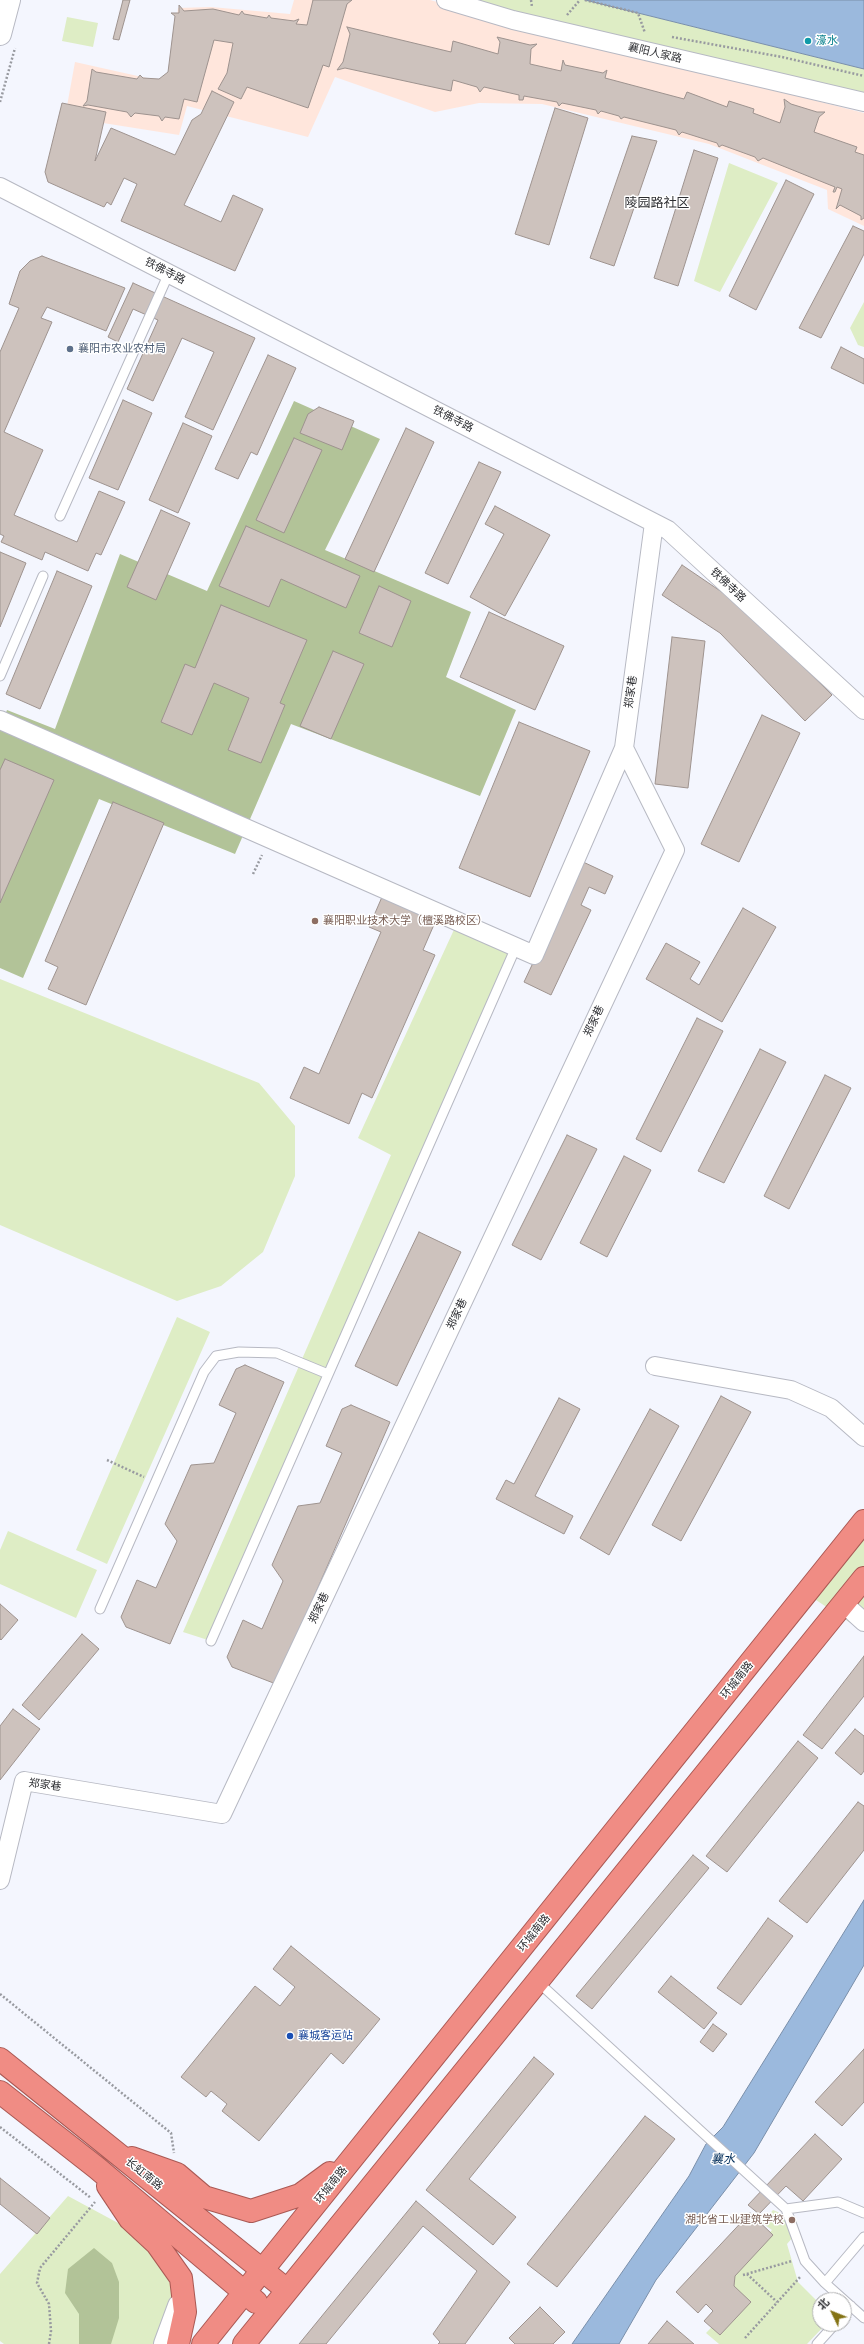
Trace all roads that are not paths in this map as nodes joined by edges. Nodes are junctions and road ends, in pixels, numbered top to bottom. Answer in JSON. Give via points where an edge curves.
{"nodes":[{"id":1,"x":9,"y":0,"type":"edge"},
{"id":2,"x":446,"y":0,"type":"edge"},
{"id":3,"x":8,"y":38,"type":"edge"},
{"id":4,"x":864,"y":102,"type":"edge"},
{"id":5,"x":0,"y":187,"type":"edge"},
{"id":6,"x":169,"y":273,"type":"junction"},
{"id":7,"x":60,"y":516,"type":"dead end"},
{"id":8,"x":654,"y":523,"type":"junction"},
{"id":9,"x":43,"y":576,"type":"dead end"},
{"id":10,"x":0,"y":676,"type":"edge"},
{"id":11,"x":864,"y":710,"type":"edge"},
{"id":12,"x":0,"y":720,"type":"edge"},
{"id":13,"x":624,"y":748,"type":"junction"},
{"id":14,"x":516,"y":947,"type":"junction"},
{"id":15,"x":655,"y":1366,"type":"dead end"},
{"id":16,"x":328,"y":1374,"type":"junction"},
{"id":17,"x":864,"y":1437,"type":"edge"},
{"id":18,"x":864,"y":1522,"type":"edge"},
{"id":19,"x":864,"y":1578,"type":"edge"},
{"id":20,"x":843,"y":1604,"type":"junction"},
{"id":21,"x":100,"y":1609,"type":"dead end"},
{"id":22,"x":864,"y":1622,"type":"edge"},
{"id":23,"x":210,"y":1641,"type":"dead end"},
{"id":24,"x":0,"y":1880,"type":"edge"},
{"id":25,"x":537,"y":1981,"type":"junction"},
{"id":26,"x":0,"y":2059,"type":"edge"},
{"id":27,"x":0,"y":2092,"type":"edge"},
{"id":28,"x":360,"y":2150,"type":"junction"},
{"id":29,"x":117,"y":2153,"type":"junction"},
{"id":30,"x":97,"y":2168,"type":"junction"},
{"id":31,"x":786,"y":2209,"type":"junction"},
{"id":32,"x":864,"y":2213,"type":"edge"},
{"id":33,"x":864,"y":2237,"type":"edge"},
{"id":34,"x":262,"y":2269,"type":"junction"},
{"id":35,"x":825,"y":2283,"type":"junction"},
{"id":36,"x":288,"y":2290,"type":"junction"},
{"id":37,"x":246,"y":2292,"type":"junction"},
{"id":38,"x":835,"y":2292,"type":"edge"},
{"id":39,"x":183,"y":2296,"type":"junction"},
{"id":40,"x":852,"y":2307,"type":"edge"},
{"id":41,"x":269,"y":2313,"type":"junction"},
{"id":42,"x":864,"y":2318,"type":"edge"},
{"id":43,"x":828,"y":2332,"type":"edge"},
{"id":44,"x":165,"y":2344,"type":"edge"},
{"id":45,"x":178,"y":2344,"type":"edge"},
{"id":46,"x":203,"y":2344,"type":"edge"},
{"id":47,"x":244,"y":2344,"type":"edge"},
{"id":48,"x":817,"y":2344,"type":"edge"}],
"edges":[{"from":1,"to":3,"type":"street"},
{"from":2,"to":4,"type":"street","name":"襄阳人家路","via":[[513,20]]},
{"from":5,"to":6,"type":"street","name":"铁佛寺路"},
{"from":6,"to":7,"type":"lane"},
{"from":6,"to":8,"type":"street","name":"铁佛寺路"},
{"from":8,"to":11,"type":"street","name":"铁佛寺路","via":[[668,530]]},
{"from":8,"to":13,"type":"street","name":"郑家巷"},
{"from":9,"to":10,"type":"lane"},
{"from":12,"to":14,"type":"street"},
{"from":13,"to":14,"type":"street","via":[[534,955]]},
{"from":13,"to":24,"type":"street","name":"郑家巷","via":[[675,850],[222,1814],[24,1781]]},
{"from":14,"to":16,"type":"lane"},
{"from":15,"to":17,"type":"street","via":[[791,1390],[831,1408]]},
{"from":16,"to":21,"type":"lane","via":[[277,1353],[239,1352],[216,1356],[204,1372]]},
{"from":16,"to":23,"type":"lane"},
{"from":18,"to":28,"type":"highway","name":"环城南路"},
{"from":19,"to":20,"type":"highway"},
{"from":20,"to":22,"type":"street"},
{"from":20,"to":25,"type":"highway"},
{"from":25,"to":31,"type":"lane"},
{"from":25,"to":36,"type":"highway"},
{"from":26,"to":29,"type":"highway","name":"长虹南路"},
{"from":27,"to":30,"type":"highway"},
{"from":28,"to":29,"type":"highway","via":[[300,2195],[251,2211],[204,2197],[177,2174]]},
{"from":28,"to":34,"type":"highway","name":"环城南路"},
{"from":29,"to":34,"type":"highway","name":"长虹南路"},
{"from":30,"to":37,"type":"highway"},
{"from":30,"to":39,"type":"highway","via":[[130,2219],[157,2244],[181,2278]]},
{"from":31,"to":32,"type":"lane","via":[[838,2202]]},
{"from":31,"to":35,"type":"lane","via":[[804,2258]]},
{"from":33,"to":35,"type":"lane"},
{"from":34,"to":36,"type":"highway","name":"长虹南路"},
{"from":34,"to":37,"type":"highway","name":"环城南路"},
{"from":35,"to":38,"type":"lane"},
{"from":36,"to":41,"type":"highway"},
{"from":37,"to":41,"type":"highway"},
{"from":37,"to":46,"type":"highway","name":"环城南路"},
{"from":39,"to":44,"type":"street"},
{"from":39,"to":45,"type":"highway","via":[[185,2312]]},
{"from":40,"to":42,"type":"lane"},
{"from":41,"to":47,"type":"highway"},
{"from":43,"to":48,"type":"lane"}]}
